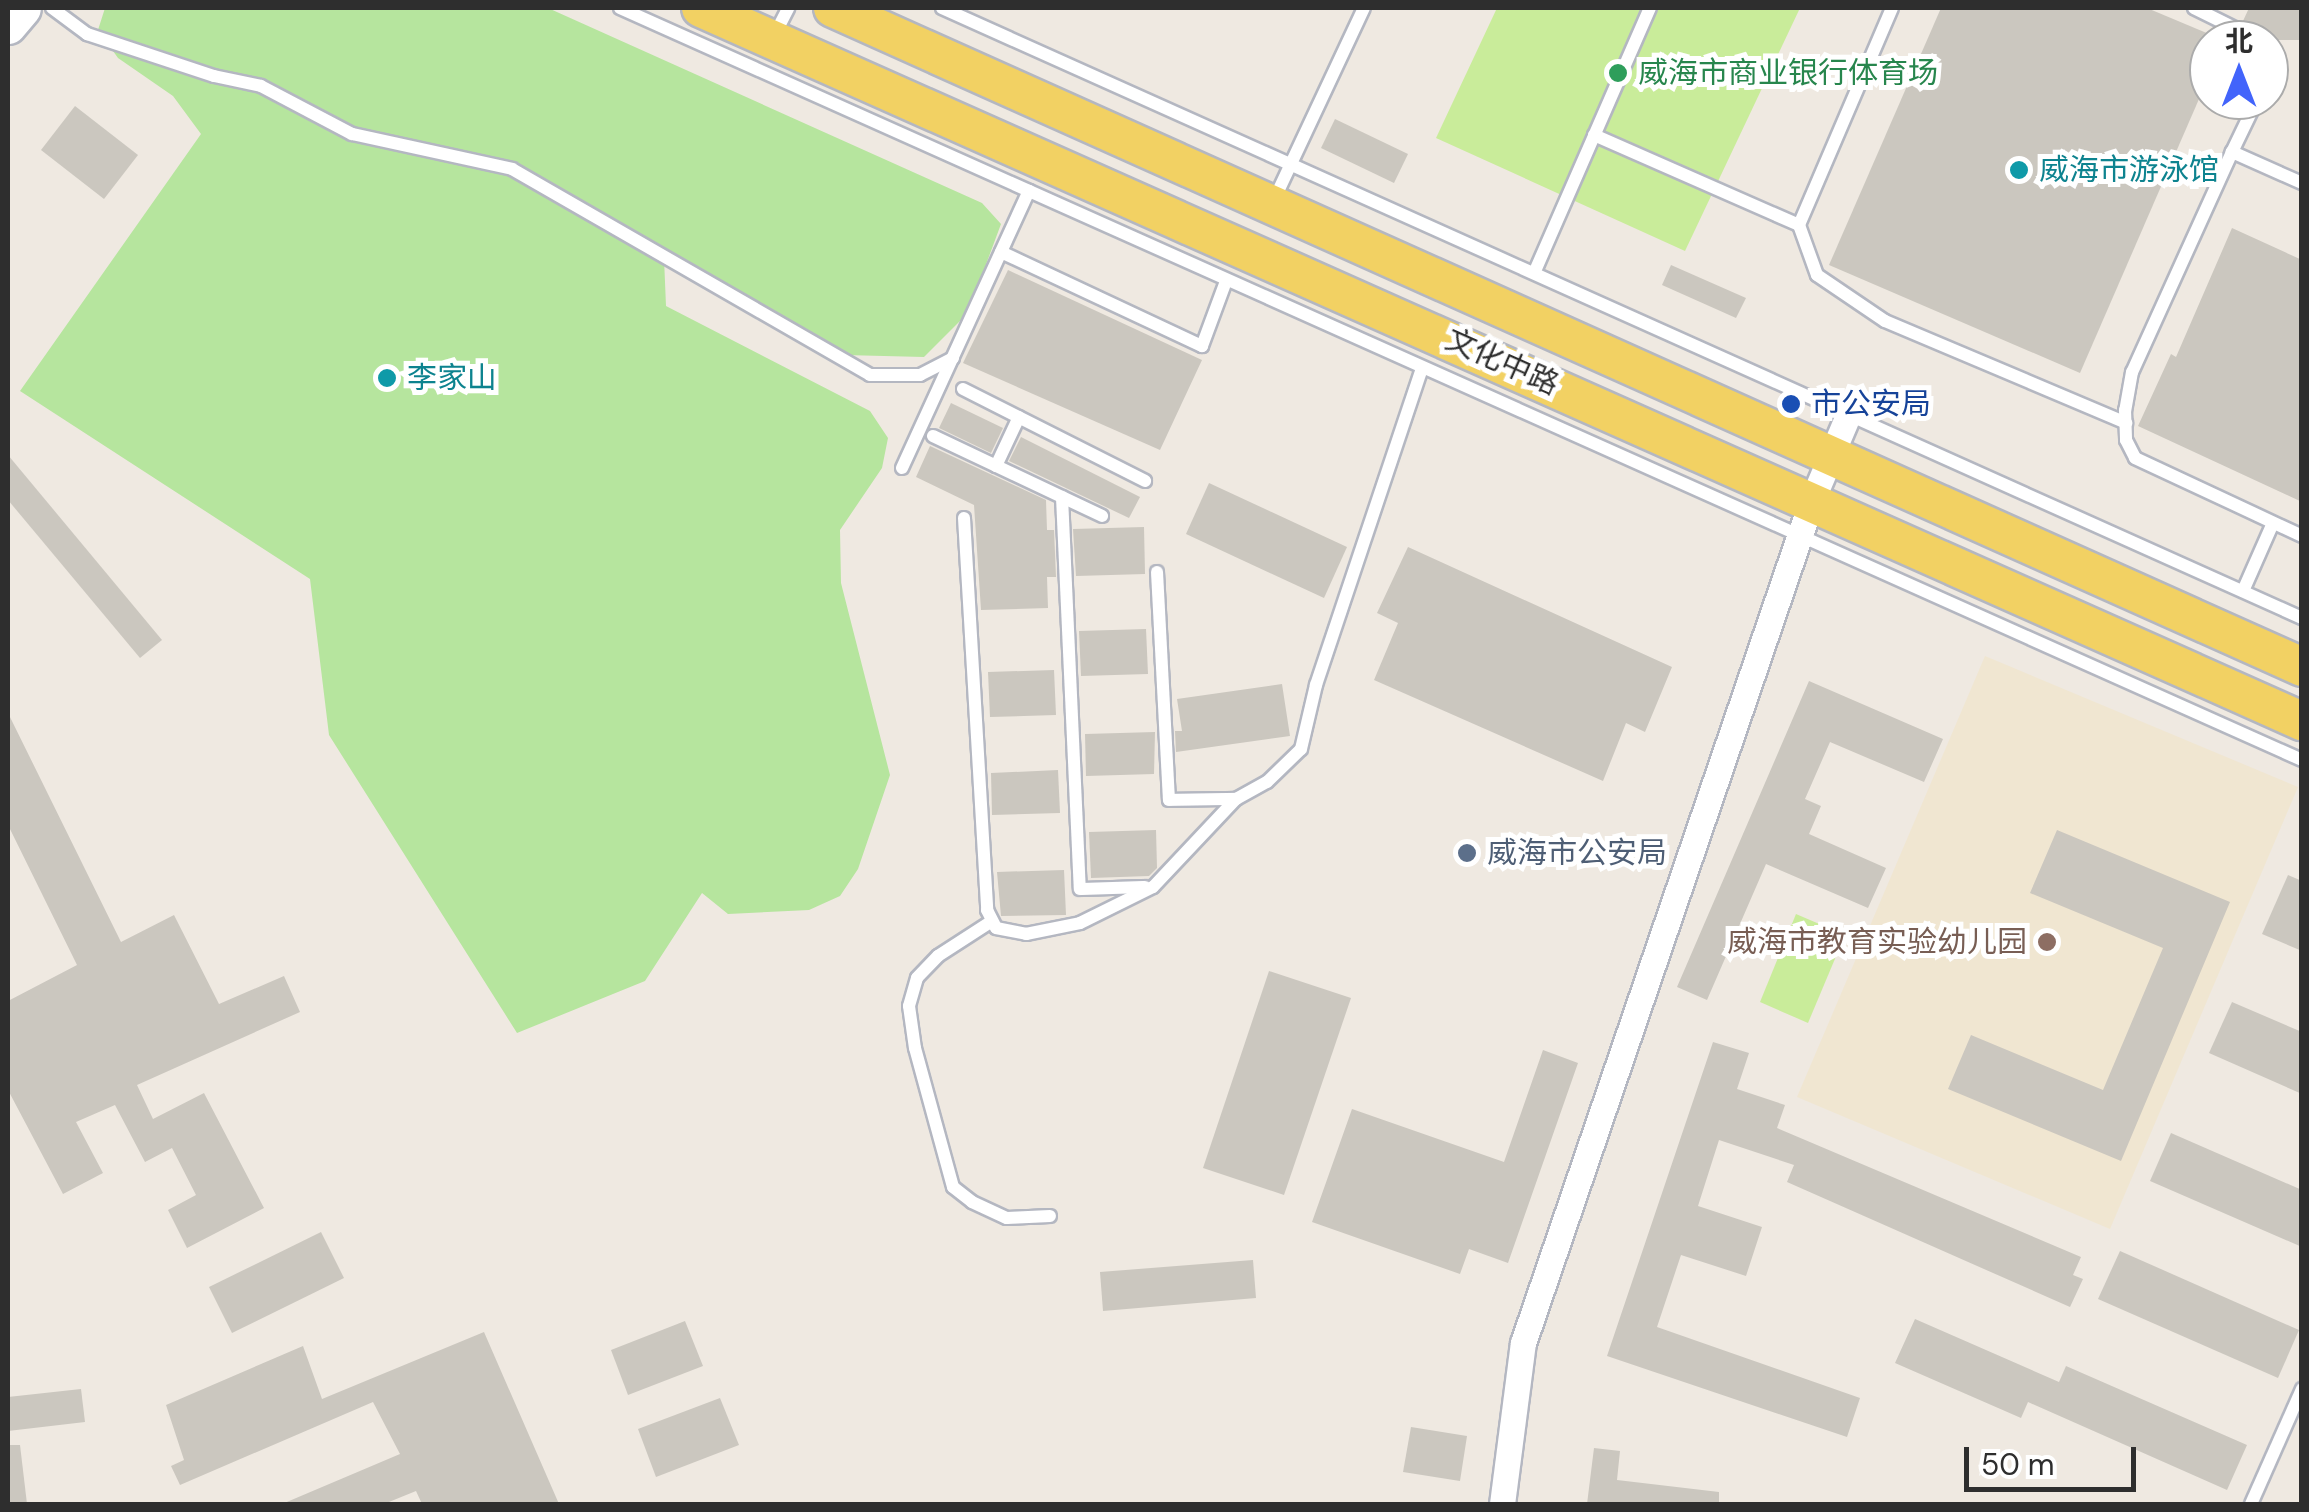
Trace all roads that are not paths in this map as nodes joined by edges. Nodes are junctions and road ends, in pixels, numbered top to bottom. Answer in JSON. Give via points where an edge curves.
{"nodes":[{"id":1,"x":23,"y":8,"type":"edge"},
{"id":2,"x":52,"y":8,"type":"edge"},
{"id":3,"x":620,"y":8,"type":"edge"},
{"id":4,"x":701,"y":8,"type":"edge"},
{"id":5,"x":833,"y":8,"type":"edge"},
{"id":6,"x":942,"y":8,"type":"edge"},
{"id":7,"x":1364,"y":8,"type":"edge"},
{"id":8,"x":1650,"y":8,"type":"edge"},
{"id":9,"x":1892,"y":8,"type":"edge"},
{"id":10,"x":2194,"y":8,"type":"edge"},
{"id":11,"x":2218,"y":20,"type":"edge"},
{"id":12,"x":780,"y":24,"type":"edge"},
{"id":13,"x":8,"y":26,"type":"edge"},
{"id":14,"x":2247,"y":120,"type":"edge"},
{"id":15,"x":1594,"y":135,"type":"junction"},
{"id":16,"x":2232,"y":152,"type":"junction"},
{"id":17,"x":1292,"y":162,"type":"junction"},
{"id":18,"x":2302,"y":183,"type":"edge"},
{"id":19,"x":1028,"y":191,"type":"junction"},
{"id":20,"x":1271,"y":206,"type":"junction"},
{"id":21,"x":1799,"y":224,"type":"junction"},
{"id":22,"x":1001,"y":252,"type":"junction"},
{"id":23,"x":1535,"y":272,"type":"junction"},
{"id":24,"x":1226,"y":281,"type":"junction"},
{"id":25,"x":952,"y":358,"type":"junction"},
{"id":26,"x":1422,"y":368,"type":"junction"},
{"id":27,"x":963,"y":389,"type":"dead end"},
{"id":28,"x":1849,"y":413,"type":"junction"},
{"id":29,"x":1019,"y":417,"type":"junction"},
{"id":30,"x":2126,"y":423,"type":"junction"},
{"id":31,"x":933,"y":436,"type":"dead end"},
{"id":32,"x":1830,"y":457,"type":"junction"},
{"id":33,"x":996,"y":466,"type":"junction"},
{"id":34,"x":902,"y":468,"type":"dead end"},
{"id":35,"x":1145,"y":480,"type":"dead end"},
{"id":36,"x":1062,"y":498,"type":"junction"},
{"id":37,"x":1102,"y":516,"type":"dead end"},
{"id":38,"x":964,"y":518,"type":"dead end"},
{"id":39,"x":1805,"y":521,"type":"junction"},
{"id":40,"x":2273,"y":523,"type":"junction"},
{"id":41,"x":2302,"y":536,"type":"edge"},
{"id":42,"x":1157,"y":572,"type":"dead end"},
{"id":43,"x":2243,"y":591,"type":"junction"},
{"id":44,"x":2302,"y":618,"type":"edge"},
{"id":45,"x":2302,"y":667,"type":"edge"},
{"id":46,"x":2302,"y":722,"type":"edge"},
{"id":47,"x":2302,"y":760,"type":"edge"},
{"id":48,"x":1236,"y":798,"type":"junction"},
{"id":49,"x":1153,"y":887,"type":"junction"},
{"id":50,"x":992,"y":921,"type":"junction"},
{"id":51,"x":1050,"y":1216,"type":"dead end"},
{"id":52,"x":2302,"y":1389,"type":"edge"},
{"id":53,"x":1502,"y":1504,"type":"edge"},
{"id":54,"x":2251,"y":1504,"type":"edge"}],
"edges":[{"from":1,"to":13,"type":"main road"},
{"from":2,"to":25,"type":"lane","via":[[86,34],[261,86],[352,134],[512,169],[870,374],[920,375]]},
{"from":3,"to":19,"type":"lane"},
{"from":4,"to":12,"type":"main road","name":"文化中路"},
{"from":5,"to":20,"type":"main road","name":"文化中路"},
{"from":6,"to":17,"type":"lane"},
{"from":7,"to":17,"type":"lane"},
{"from":8,"to":15,"type":"lane"},
{"from":9,"to":21,"type":"lane"},
{"from":10,"to":11,"type":"lane"},
{"from":12,"to":39,"type":"main road","name":"文化中路","via":[[1516,368]]},
{"from":14,"to":16,"type":"lane"},
{"from":15,"to":21,"type":"lane"},
{"from":15,"to":23,"type":"lane"},
{"from":16,"to":18,"type":"lane"},
{"from":16,"to":30,"type":"lane","via":[[2132,372]]},
{"from":17,"to":20,"type":"lane"},
{"from":17,"to":23,"type":"lane"},
{"from":19,"to":22,"type":"lane"},
{"from":19,"to":24,"type":"lane"},
{"from":20,"to":32,"type":"main road","name":"文化中路"},
{"from":21,"to":30,"type":"lane","via":[[1817,275],[1885,321]]},
{"from":22,"to":24,"type":"lane","via":[[1202,346]]},
{"from":22,"to":25,"type":"lane"},
{"from":23,"to":28,"type":"lane"},
{"from":24,"to":26,"type":"lane"},
{"from":25,"to":34,"type":"lane"},
{"from":26,"to":39,"type":"lane"},
{"from":26,"to":48,"type":"lane","via":[[1316,685],[1301,749],[1267,782]]},
{"from":27,"to":29,"type":"lane"},
{"from":28,"to":32,"type":"street"},
{"from":28,"to":43,"type":"lane"},
{"from":29,"to":33,"type":"lane"},
{"from":29,"to":35,"type":"lane"},
{"from":30,"to":40,"type":"lane","via":[[2135,458]]},
{"from":31,"to":33,"type":"lane"},
{"from":32,"to":39,"type":"street"},
{"from":32,"to":45,"type":"main road","name":"文化中路"},
{"from":33,"to":36,"type":"lane"},
{"from":36,"to":37,"type":"lane"},
{"from":36,"to":49,"type":"lane","via":[[1080,889]]},
{"from":38,"to":50,"type":"lane","via":[[986,910]]},
{"from":39,"to":46,"type":"main road","name":"文化中路"},
{"from":39,"to":47,"type":"lane"},
{"from":39,"to":53,"type":"street","via":[[1523,1343]]},
{"from":40,"to":41,"type":"lane"},
{"from":40,"to":43,"type":"lane"},
{"from":42,"to":48,"type":"lane","via":[[1169,800]]},
{"from":43,"to":44,"type":"lane"},
{"from":48,"to":49,"type":"lane"},
{"from":49,"to":50,"type":"lane","via":[[1080,923],[1026,934],[996,928]]},
{"from":50,"to":51,"type":"lane","via":[[917,978],[909,1006],[915,1048],[953,1188],[1007,1218]]},
{"from":52,"to":54,"type":"lane"}]}
